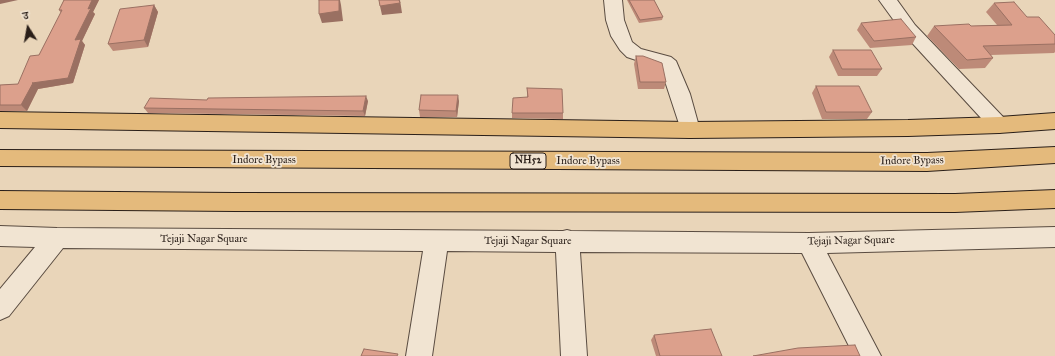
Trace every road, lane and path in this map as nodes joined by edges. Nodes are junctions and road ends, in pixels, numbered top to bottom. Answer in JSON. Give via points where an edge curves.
{"nodes":[{"id":1,"x":613,"y":0,"type":"edge"},
{"id":2,"x":888,"y":0,"type":"edge"},
{"id":3,"x":0,"y":120,"type":"edge"},
{"id":4,"x":1055,"y":121,"type":"edge"},
{"id":5,"x":999,"y":125,"type":"junction"},
{"id":6,"x":690,"y":130,"type":"junction"},
{"id":7,"x":1055,"y":155,"type":"edge"},
{"id":8,"x":0,"y":158,"type":"edge"},
{"id":9,"x":1055,"y":199,"type":"edge"},
{"id":10,"x":0,"y":200,"type":"edge"},
{"id":11,"x":1055,"y":237,"type":"edge"},
{"id":12,"x":57,"y":238,"type":"junction"},
{"id":13,"x":3,"y":240,"type":"edge"},
{"id":14,"x":566,"y":240,"type":"junction"},
{"id":15,"x":437,"y":241,"type":"junction"},
{"id":16,"x":809,"y":243,"type":"junction"},
{"id":17,"x":0,"y":308,"type":"edge"},
{"id":18,"x":419,"y":356,"type":"edge"},
{"id":19,"x":574,"y":356,"type":"edge"},
{"id":20,"x":868,"y":356,"type":"edge"}],
"edges":[{"from":1,"to":6,"type":"street","via":[[615,20],[626,46],[634,53],[664,62],[669,66]]},
{"from":2,"to":5,"type":"street","via":[[910,29]]},
{"from":3,"to":6,"type":"highway"},
{"from":4,"to":5,"type":"highway"},
{"from":5,"to":6,"type":"highway"},
{"from":7,"to":8,"type":"highway","name":"Indore Bypass","number":"NH52","via":[[927,162]]},
{"from":9,"to":10,"type":"highway","via":[[956,203]]},
{"from":11,"to":16,"type":"street","name":"Tejaji Nagar Square"},
{"from":12,"to":13,"type":"street","name":"Tejaji Nagar Square"},
{"from":12,"to":15,"type":"street","name":"Tejaji Nagar Square"},
{"from":12,"to":17,"type":"street"},
{"from":14,"to":15,"type":"street","name":"Tejaji Nagar Square"},
{"from":14,"to":16,"type":"street","name":"Tejaji Nagar Square"},
{"from":14,"to":19,"type":"street"},
{"from":15,"to":18,"type":"street"},
{"from":16,"to":20,"type":"street"}]}
